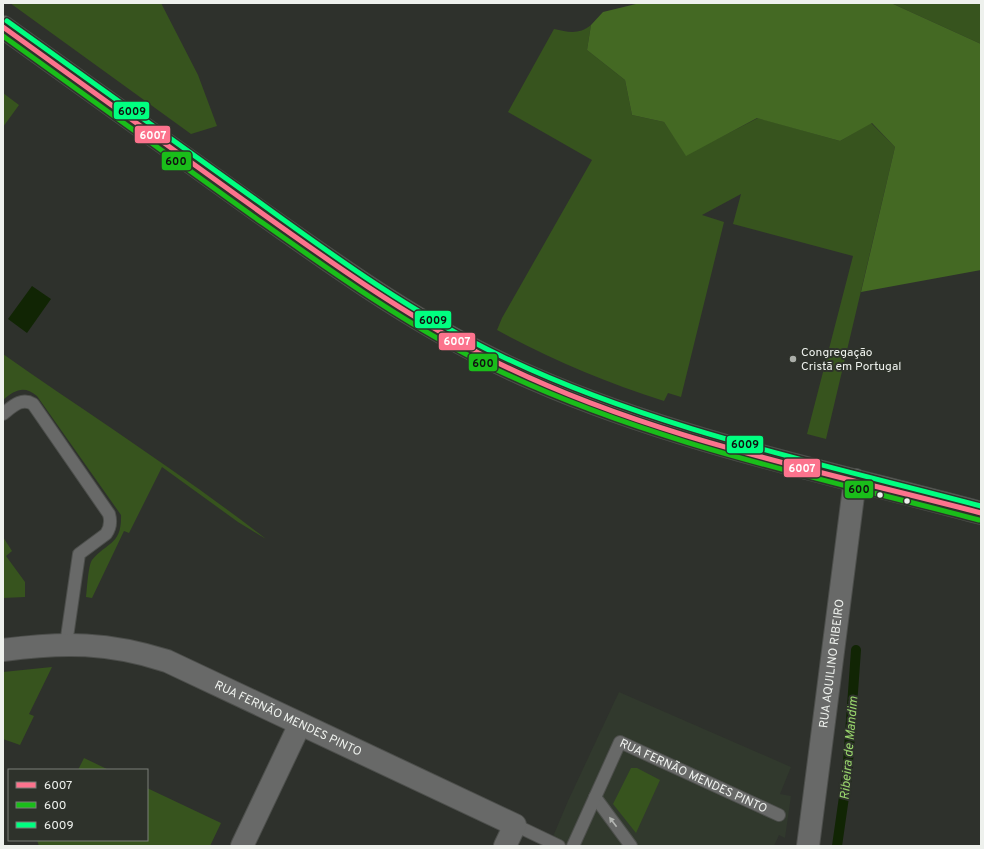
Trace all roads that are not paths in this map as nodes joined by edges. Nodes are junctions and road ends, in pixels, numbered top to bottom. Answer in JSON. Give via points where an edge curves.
{"nodes":[{"id":1,"x":3,"y":27,"type":"edge"},
{"id":2,"x":3,"y":414,"type":"edge"},
{"id":3,"x":855,"y":480,"type":"junction"},
{"id":4,"x":981,"y":513,"type":"edge"},
{"id":5,"x":66,"y":644,"type":"junction"},
{"id":6,"x":3,"y":650,"type":"edge"},
{"id":7,"x":300,"y":724,"type":"junction"},
{"id":8,"x":595,"y":797,"type":"junction"},
{"id":9,"x":779,"y":815,"type":"dead end"},
{"id":10,"x":515,"y":825,"type":"junction"},
{"id":11,"x":242,"y":846,"type":"edge"},
{"id":12,"x":505,"y":846,"type":"edge"},
{"id":13,"x":559,"y":846,"type":"edge"},
{"id":14,"x":573,"y":846,"type":"edge"},
{"id":15,"x":631,"y":846,"type":"edge"},
{"id":16,"x":808,"y":846,"type":"edge"}],
"edges":[{"from":1,"to":3,"type":"main road","via":[[332,264],[428,326],[532,378],[617,412]]},
{"from":2,"to":5,"type":"lane","via":[[20,402],[33,404],[109,514],[111,521],[106,534],[80,554]]},
{"from":3,"to":4,"type":"main road"},
{"from":3,"to":16,"type":"street","name":"RUA AQUILINO RIBEIRO"},
{"from":5,"to":6,"type":"street","name":"RUA FERNÃO MENDES PINTO"},
{"from":5,"to":7,"type":"street","name":"RUA FERNÃO MENDES PINTO","via":[[118,649],[167,661]]},
{"from":7,"to":10,"type":"street","name":"RUA FERNÃO MENDES PINTO"},
{"from":7,"to":11,"type":"street"},
{"from":8,"to":9,"type":"lane","name":"RUA FERNÃO MENDES PINTO","via":[[620,742]]},
{"from":8,"to":14,"type":"lane","name":"RUA FERNÃO MENDES PINTO"},
{"from":15,"to":8,"type":"lane","one_way":true},
{"from":10,"to":12,"type":"street"},
{"from":10,"to":13,"type":"lane","name":"RUA FERNÃO MENDES PINTO"}]}
